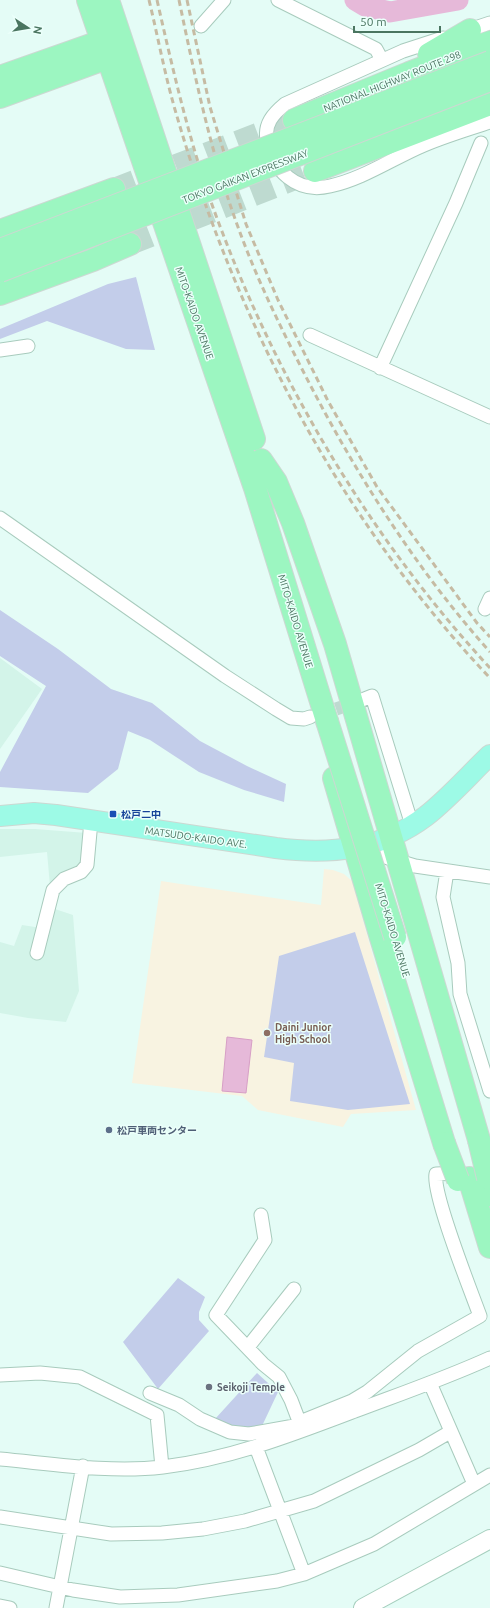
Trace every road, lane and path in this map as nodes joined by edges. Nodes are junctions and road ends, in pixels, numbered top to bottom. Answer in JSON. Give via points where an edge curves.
{"nodes":[{"id":1,"x":88,"y":0,"type":"edge"},
{"id":2,"x":108,"y":0,"type":"edge"},
{"id":3,"x":224,"y":0,"type":"edge"},
{"id":4,"x":278,"y":0,"type":"edge"},
{"id":5,"x":201,"y":26,"type":"dead end"},
{"id":6,"x":484,"y":30,"type":"edge"},
{"id":7,"x":110,"y":48,"type":"junction"},
{"id":8,"x":382,"y":60,"type":"junction"},
{"id":9,"x":490,"y":62,"type":"edge"},
{"id":10,"x":0,"y":77,"type":"edge"},
{"id":11,"x":490,"y":80,"type":"edge"},
{"id":12,"x":0,"y":97,"type":"edge"},
{"id":13,"x":490,"y":104,"type":"edge"},
{"id":14,"x":294,"y":120,"type":"tunnel mouth"},
{"id":15,"x":490,"y":122,"type":"edge"},
{"id":16,"x":481,"y":144,"type":"dead end"},
{"id":17,"x":315,"y":171,"type":"tunnel mouth"},
{"id":18,"x":114,"y":189,"type":"tunnel mouth"},
{"id":19,"x":64,"y":207,"type":"junction"},
{"id":20,"x":0,"y":221,"type":"edge"},
{"id":21,"x":0,"y":231,"type":"edge"},
{"id":22,"x":130,"y":244,"type":"tunnel mouth"},
{"id":23,"x":0,"y":250,"type":"edge"},
{"id":24,"x":93,"y":260,"type":"junction"},
{"id":25,"x":0,"y":271,"type":"edge"},
{"id":26,"x":0,"y":294,"type":"edge"},
{"id":27,"x":0,"y":305,"type":"edge"},
{"id":28,"x":310,"y":335,"type":"dead end"},
{"id":29,"x":28,"y":346,"type":"dead end"},
{"id":30,"x":0,"y":350,"type":"edge"},
{"id":31,"x":380,"y":368,"type":"junction"},
{"id":32,"x":490,"y":417,"type":"edge"},
{"id":33,"x":260,"y":460,"type":"junction"},
{"id":34,"x":255,"y":488,"type":"junction"},
{"id":35,"x":0,"y":518,"type":"edge"},
{"id":36,"x":357,"y":702,"type":"tunnel mouth"},
{"id":37,"x":326,"y":718,"type":"junction"},
{"id":38,"x":490,"y":755,"type":"edge"},
{"id":39,"x":0,"y":816,"type":"edge"},
{"id":40,"x":92,"y":820,"type":"junction"},
{"id":41,"x":412,"y":825,"type":"junction"},
{"id":42,"x":391,"y":837,"type":"junction"},
{"id":43,"x":354,"y":848,"type":"junction"},
{"id":44,"x":398,"y":862,"type":"junction"},
{"id":45,"x":447,"y":871,"type":"junction"},
{"id":46,"x":490,"y":877,"type":"edge"},
{"id":47,"x":37,"y":953,"type":"dead end"},
{"id":48,"x":490,"y":1091,"type":"edge"},
{"id":49,"x":468,"y":1142,"type":"edge"},
{"id":50,"x":479,"y":1180,"type":"edge"},
{"id":51,"x":485,"y":1212,"type":"edge"},
{"id":52,"x":261,"y":1216,"type":"dead end"},
{"id":53,"x":490,"y":1247,"type":"edge"},
{"id":54,"x":294,"y":1289,"type":"dead end"},
{"id":55,"x":248,"y":1347,"type":"junction"},
{"id":56,"x":490,"y":1358,"type":"edge"},
{"id":57,"x":0,"y":1375,"type":"edge"},
{"id":58,"x":430,"y":1383,"type":"junction"},
{"id":59,"x":150,"y":1393,"type":"dead end"},
{"id":60,"x":301,"y":1426,"type":"junction"},
{"id":61,"x":450,"y":1432,"type":"junction"},
{"id":62,"x":256,"y":1447,"type":"junction"},
{"id":63,"x":0,"y":1459,"type":"edge"},
{"id":64,"x":83,"y":1466,"type":"junction"},
{"id":65,"x":162,"y":1467,"type":"junction"},
{"id":66,"x":490,"y":1475,"type":"edge"},
{"id":67,"x":474,"y":1484,"type":"junction"},
{"id":68,"x":280,"y":1511,"type":"junction"},
{"id":69,"x":0,"y":1517,"type":"edge"},
{"id":70,"x":71,"y":1528,"type":"junction"},
{"id":71,"x":490,"y":1539,"type":"edge"},
{"id":72,"x":0,"y":1573,"type":"edge"},
{"id":73,"x":304,"y":1574,"type":"junction"},
{"id":74,"x":60,"y":1587,"type":"junction"},
{"id":75,"x":0,"y":1606,"type":"edge"},
{"id":76,"x":10,"y":1608,"type":"edge"},
{"id":77,"x":56,"y":1608,"type":"edge"},
{"id":78,"x":363,"y":1608,"type":"edge"}],
"edges":[{"from":1,"to":7,"type":"highway","name":"MITO-KAIDO AVENUE"},
{"from":2,"to":7,"type":"highway","name":"MITO-KAIDO AVENUE"},
{"from":3,"to":5,"type":"street"},
{"from":4,"to":8,"type":"street","via":[[376,49]]},
{"from":6,"to":8,"type":"street","via":[[403,51]]},
{"from":6,"to":14,"type":"highway","name":"NATIONAL HIGHWAY ROUTE 298","via":[[431,52],[409,72]]},
{"from":7,"to":10,"type":"highway"},
{"from":7,"to":12,"type":"highway"},
{"from":7,"to":33,"type":"highway","name":"MITO-KAIDO AVENUE","via":[[200,272]]},
{"from":7,"to":34,"type":"highway","name":"MITO-KAIDO AVENUE"},
{"from":8,"to":15,"type":"street","via":[[285,104],[274,113],[268,123],[270,152],[278,168],[292,181],[328,187],[424,144]]},
{"from":9,"to":23,"type":"highway","name":"TOKYO GAIKAN EXPRESSWAY","bridge":true},
{"from":11,"to":25,"type":"highway","name":"TOKYO GAIKAN EXPRESSWAY","bridge":true},
{"from":13,"to":17,"type":"highway"},
{"from":16,"to":31,"type":"street"},
{"from":18,"to":19,"type":"highway"},
{"from":19,"to":20,"type":"highway"},
{"from":19,"to":21,"type":"highway"},
{"from":22,"to":24,"type":"highway"},
{"from":24,"to":26,"type":"highway"},
{"from":24,"to":27,"type":"highway"},
{"from":28,"to":31,"type":"street"},
{"from":29,"to":30,"type":"street"},
{"from":31,"to":32,"type":"street"},
{"from":33,"to":37,"type":"highway","name":"MITO-KAIDO AVENUE"},
{"from":33,"to":42,"type":"highway","via":[[276,482],[293,522],[334,644]]},
{"from":34,"to":37,"type":"highway","name":"MITO-KAIDO AVENUE"},
{"from":34,"to":43,"type":"highway","via":[[258,528]]},
{"from":35,"to":37,"type":"street","via":[[276,709],[291,718]]},
{"from":36,"to":41,"type":"street","via":[[372,696]]},
{"from":37,"to":49,"type":"highway","name":"MITO-KAIDO AVENUE"},
{"from":38,"to":41,"type":"main road","name":"MATSUDO-KAIDO AVE.","via":[[438,806]]},
{"from":39,"to":40,"type":"main road","name":"MATSUDO-KAIDO AVE.","via":[[34,813]]},
{"from":40,"to":43,"type":"main road","name":"MATSUDO-KAIDO AVE.","via":[[302,851],[329,852]]},
{"from":40,"to":47,"type":"street","via":[[87,865],[81,872],[64,879],[53,890]]},
{"from":41,"to":42,"type":"main road","name":"MATSUDO-KAIDO AVE."},
{"from":42,"to":43,"type":"main road","name":"MATSUDO-KAIDO AVE."},
{"from":42,"to":44,"type":"highway"},
{"from":43,"to":44,"type":"street"},
{"from":43,"to":49,"type":"highway"},
{"from":44,"to":45,"type":"street"},
{"from":44,"to":49,"type":"highway"},
{"from":45,"to":46,"type":"street"},
{"from":45,"to":48,"type":"street","via":[[443,897],[458,963],[460,994]]},
{"from":49,"to":50,"type":"highway","bridge":true},
{"from":49,"to":50,"type":"highway","bridge":true},
{"from":50,"to":51,"type":"highway","via":[[467,1200]]},
{"from":50,"to":60,"type":"street","via":[[436,1174],[435,1181],[480,1316],[418,1351],[367,1392]]},
{"from":51,"to":53,"type":"highway"},
{"from":52,"to":55,"type":"street","via":[[265,1240],[216,1315]]},
{"from":54,"to":55,"type":"street"},
{"from":55,"to":60,"type":"street","via":[[279,1377]]},
{"from":56,"to":58,"type":"street"},
{"from":57,"to":65,"type":"street","via":[[40,1372],[80,1377],[158,1415]]},
{"from":58,"to":60,"type":"street"},
{"from":58,"to":61,"type":"street"},
{"from":59,"to":60,"type":"street","via":[[230,1432],[249,1434]]},
{"from":60,"to":62,"type":"street"},
{"from":61,"to":67,"type":"street"},
{"from":61,"to":68,"type":"street","via":[[334,1492]]},
{"from":62,"to":65,"type":"street"},
{"from":62,"to":68,"type":"street"},
{"from":63,"to":64,"type":"street"},
{"from":64,"to":65,"type":"street"},
{"from":64,"to":70,"type":"street"},
{"from":66,"to":67,"type":"street"},
{"from":67,"to":73,"type":"street","via":[[374,1544]]},
{"from":68,"to":70,"type":"street","via":[[203,1529],[162,1533],[111,1534]]},
{"from":68,"to":73,"type":"street"},
{"from":69,"to":70,"type":"street"},
{"from":70,"to":74,"type":"street"},
{"from":71,"to":78,"type":"street"},
{"from":72,"to":74,"type":"street"},
{"from":73,"to":74,"type":"street","via":[[277,1581],[178,1595],[120,1597]]},
{"from":74,"to":77,"type":"street"},
{"from":75,"to":76,"type":"street"}]}
